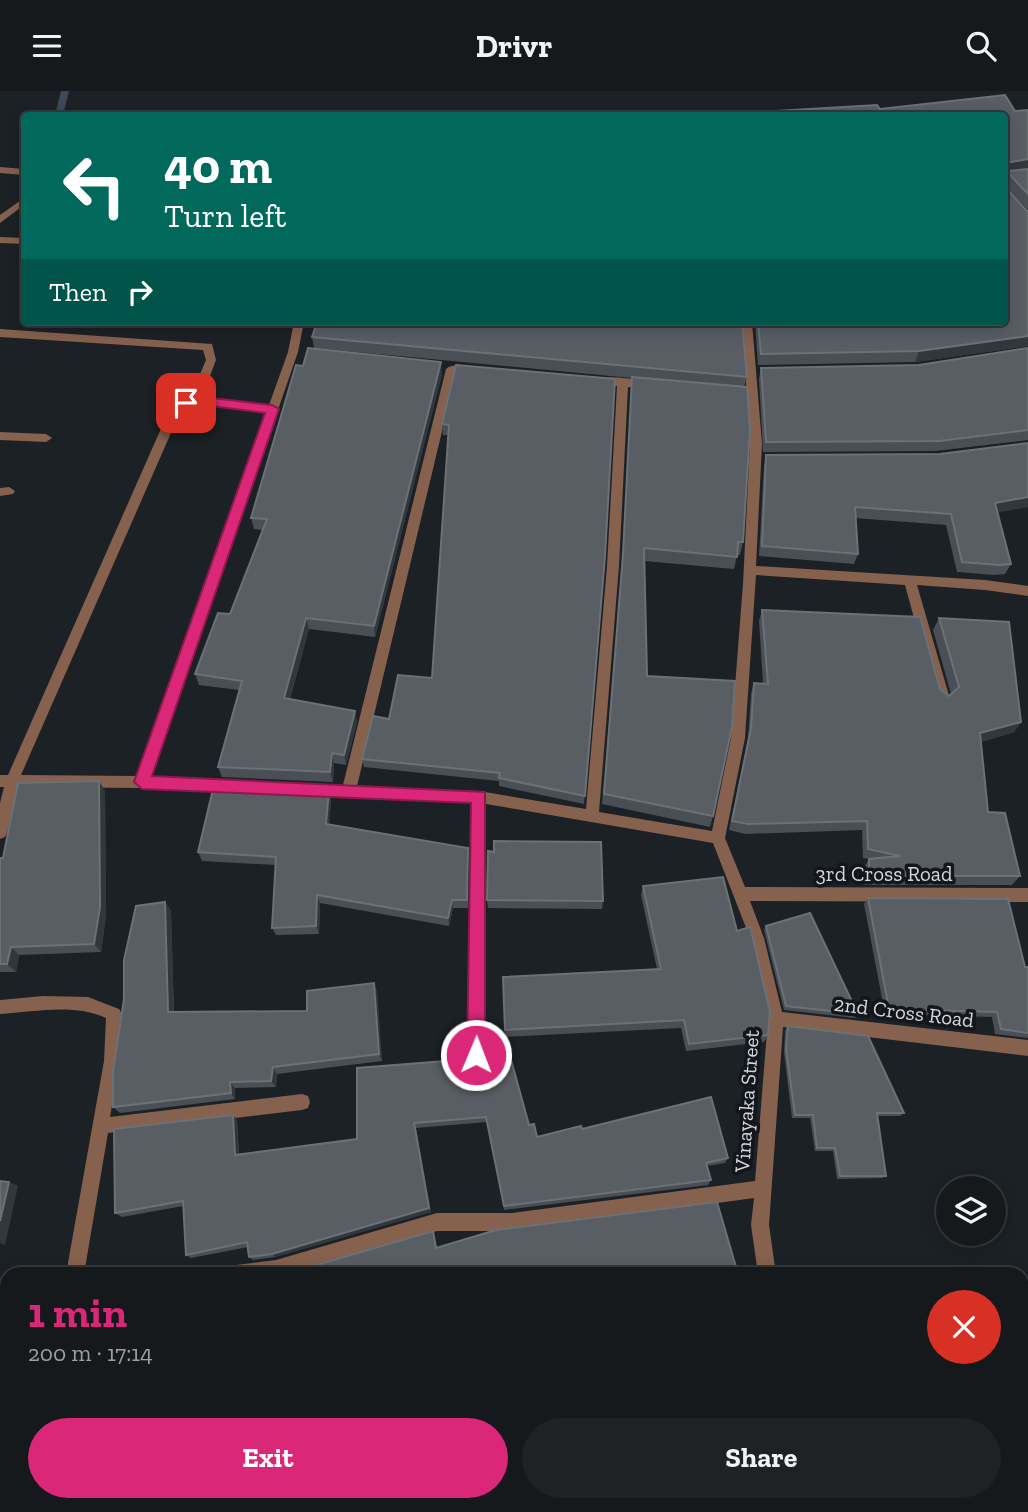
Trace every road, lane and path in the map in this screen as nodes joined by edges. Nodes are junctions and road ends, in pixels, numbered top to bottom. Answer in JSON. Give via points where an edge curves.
{"nodes":[{"id":1,"x":0,"y":170,"type":"edge"},
{"id":2,"x":21,"y":173,"type":"edge"},
{"id":3,"x":21,"y":203,"type":"edge"},
{"id":4,"x":0,"y":220,"type":"edge"},
{"id":5,"x":0,"y":240,"type":"edge"},
{"id":6,"x":21,"y":241,"type":"edge"},
{"id":7,"x":299,"y":326,"type":"edge"},
{"id":8,"x":748,"y":326,"type":"edge"},
{"id":9,"x":0,"y":333,"type":"edge"},
{"id":10,"x":491,"y":372,"type":"edge"},
{"id":11,"x":583,"y":379,"type":"edge"},
{"id":12,"x":623,"y":382,"type":"junction"},
{"id":13,"x":662,"y":386,"type":"edge"},
{"id":14,"x":195,"y":400,"type":"junction"},
{"id":15,"x":272,"y":409,"type":"junction"},
{"id":16,"x":0,"y":436,"type":"edge"},
{"id":17,"x":46,"y":438,"type":"dead end"},
{"id":18,"x":755,"y":459,"type":"junction"},
{"id":19,"x":769,"y":459,"type":"edge"},
{"id":20,"x":749,"y":571,"type":"junction"},
{"id":21,"x":910,"y":581,"type":"junction"},
{"id":22,"x":1028,"y":591,"type":"edge"},
{"id":23,"x":943,"y":699,"type":"edge"},
{"id":24,"x":6,"y":781,"type":"edge"},
{"id":25,"x":142,"y":782,"type":"junction"},
{"id":26,"x":252,"y":787,"type":"edge"},
{"id":27,"x":294,"y":789,"type":"edge"},
{"id":28,"x":349,"y":791,"type":"junction"},
{"id":29,"x":479,"y":797,"type":"junction"},
{"id":30,"x":592,"y":817,"type":"junction"},
{"id":31,"x":0,"y":833,"type":"edge"},
{"id":32,"x":718,"y":838,"type":"junction"},
{"id":33,"x":740,"y":894,"type":"junction"},
{"id":34,"x":1028,"y":895,"type":"edge"},
{"id":35,"x":0,"y":1007,"type":"edge"},
{"id":36,"x":776,"y":1019,"type":"junction"},
{"id":37,"x":1028,"y":1048,"type":"edge"},
{"id":38,"x":476,"y":1055,"type":"dead end"},
{"id":39,"x":302,"y":1102,"type":"dead end"},
{"id":40,"x":102,"y":1126,"type":"junction"},
{"id":41,"x":763,"y":1188,"type":"junction"},
{"id":42,"x":76,"y":1267,"type":"edge"},
{"id":43,"x":283,"y":1267,"type":"edge"},
{"id":44,"x":766,"y":1267,"type":"edge"}],
"edges":[{"from":1,"to":2,"type":"street"},
{"from":3,"to":4,"type":"street"},
{"from":5,"to":6,"type":"street"},
{"from":7,"to":15,"type":"street","via":[[299,352]]},
{"from":8,"to":18,"type":"street","via":[[758,372],[746,394]]},
{"from":9,"to":14,"type":"street","via":[[208,347],[211,361]]},
{"from":10,"to":28,"type":"street","via":[[445,368]]},
{"from":11,"to":12,"type":"street"},
{"from":12,"to":13,"type":"street"},
{"from":12,"to":30,"type":"street"},
{"from":14,"to":15,"type":"street"},
{"from":14,"to":24,"type":"street","via":[[173,415]]},
{"from":15,"to":25,"type":"street"},
{"from":16,"to":17,"type":"street"},
{"from":18,"to":19,"type":"street"},
{"from":18,"to":20,"type":"street"},
{"from":20,"to":21,"type":"street"},
{"from":20,"to":32,"type":"street","via":[[738,738]]},
{"from":21,"to":22,"type":"street"},
{"from":21,"to":23,"type":"street"},
{"from":24,"to":25,"type":"street"},
{"from":24,"to":31,"type":"street"},
{"from":25,"to":26,"type":"street"},
{"from":27,"to":28,"type":"street"},
{"from":28,"to":29,"type":"street"},
{"from":29,"to":30,"type":"street"},
{"from":29,"to":38,"type":"street"},
{"from":30,"to":32,"type":"street"},
{"from":32,"to":33,"type":"street","name":"Vinayaka Street"},
{"from":33,"to":34,"type":"street","name":"3rd Cross Road"},
{"from":33,"to":36,"type":"street","name":"Vinayaka Street","via":[[757,938]]},
{"from":35,"to":40,"type":"street","via":[[77,1004],[114,1014]]},
{"from":36,"to":37,"type":"street","name":"2nd Cross Road"},
{"from":36,"to":41,"type":"street","name":"Vinayaka Street"},
{"from":39,"to":40,"type":"street"},
{"from":40,"to":42,"type":"street"},
{"from":41,"to":43,"type":"street","via":[[512,1222],[437,1222]]},
{"from":41,"to":44,"type":"street","name":"Vinayaka Street","via":[[760,1225]]}]}
